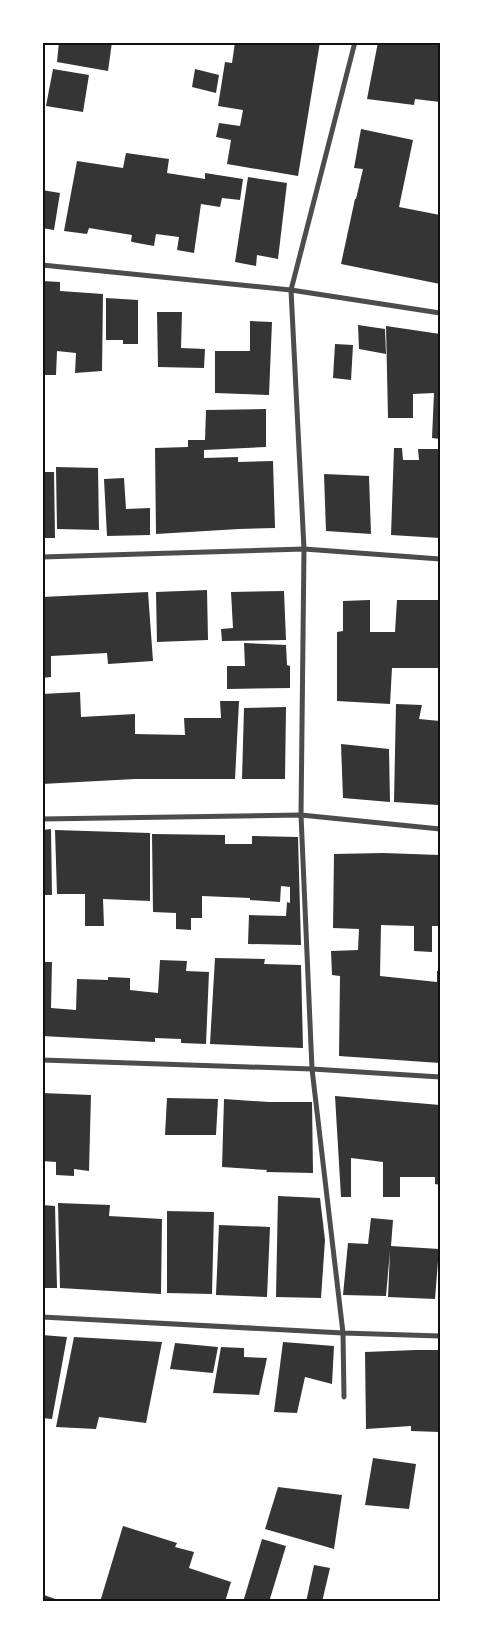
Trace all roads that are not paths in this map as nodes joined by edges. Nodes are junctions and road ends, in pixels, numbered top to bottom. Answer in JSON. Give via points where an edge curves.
{"nodes":[{"id":1,"x":355,"y":42,"type":"edge"},
{"id":2,"x":42,"y":265,"type":"edge"},
{"id":3,"x":291,"y":290,"type":"junction"},
{"id":4,"x":440,"y":313,"type":"edge"},
{"id":5,"x":304,"y":549,"type":"junction"},
{"id":6,"x":42,"y":557,"type":"edge"},
{"id":7,"x":440,"y":559,"type":"edge"},
{"id":8,"x":301,"y":815,"type":"junction"},
{"id":9,"x":42,"y":819,"type":"edge"},
{"id":10,"x":440,"y":829,"type":"edge"},
{"id":11,"x":42,"y":1060,"type":"edge"},
{"id":12,"x":312,"y":1069,"type":"junction"},
{"id":13,"x":440,"y":1077,"type":"edge"},
{"id":14,"x":42,"y":1317,"type":"edge"},
{"id":15,"x":343,"y":1333,"type":"junction"},
{"id":16,"x":440,"y":1336,"type":"edge"},
{"id":17,"x":344,"y":1397,"type":"dead end"}],
"edges":[{"from":1,"to":3,"type":"street"},
{"from":2,"to":3,"type":"street"},
{"from":3,"to":4,"type":"street"},
{"from":3,"to":5,"type":"street"},
{"from":5,"to":6,"type":"street"},
{"from":5,"to":7,"type":"street"},
{"from":5,"to":8,"type":"street"},
{"from":8,"to":9,"type":"street"},
{"from":8,"to":10,"type":"street"},
{"from":8,"to":12,"type":"street"},
{"from":11,"to":12,"type":"street"},
{"from":12,"to":13,"type":"street"},
{"from":12,"to":15,"type":"street"},
{"from":14,"to":15,"type":"street"},
{"from":15,"to":16,"type":"street"},
{"from":15,"to":17,"type":"street"}]}
